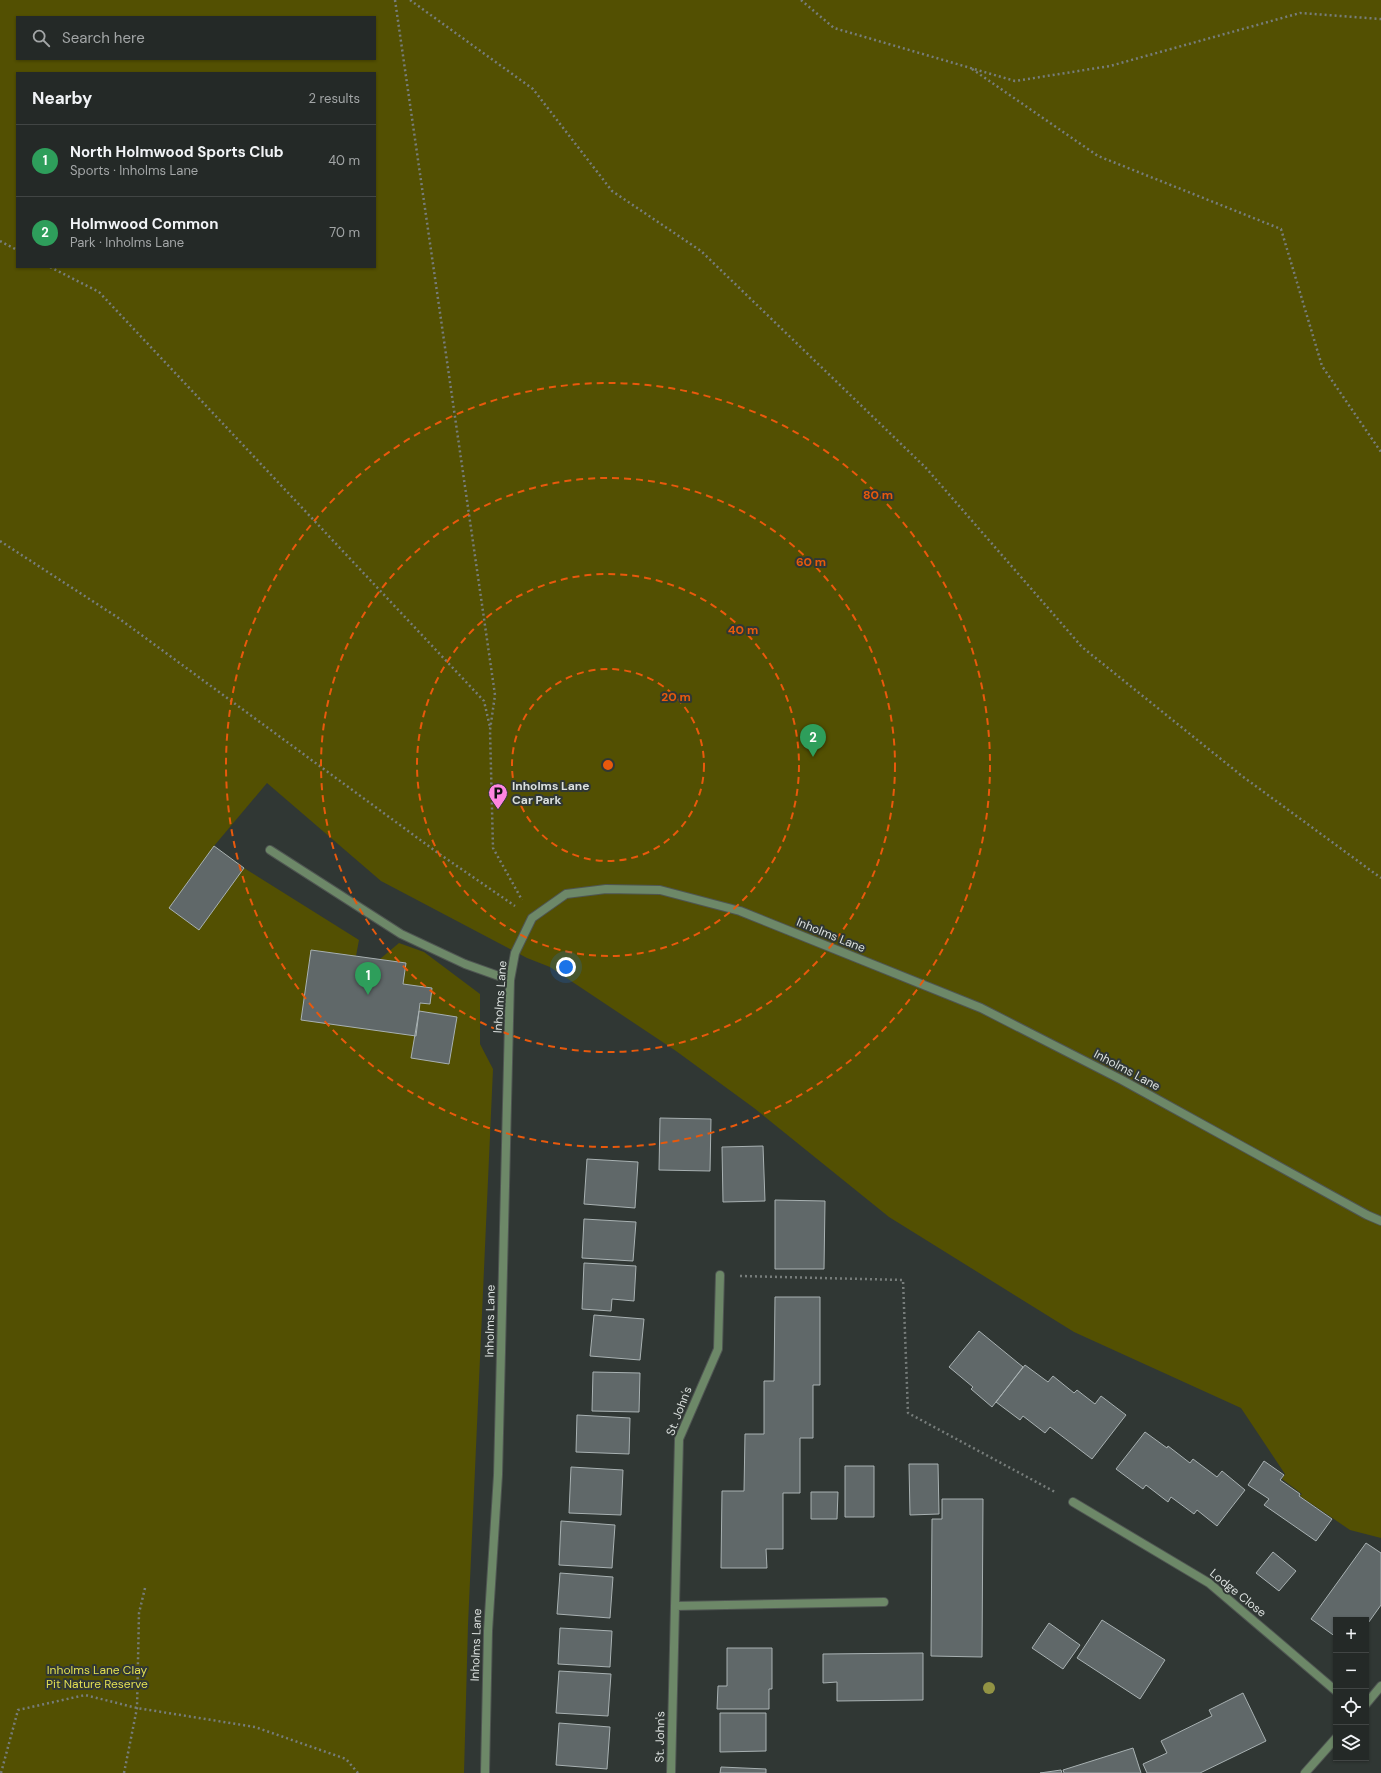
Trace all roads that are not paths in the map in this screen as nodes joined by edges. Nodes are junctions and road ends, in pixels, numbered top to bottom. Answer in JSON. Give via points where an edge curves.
{"nodes":[{"id":1,"x":270,"y":850,"type":"dead end"},
{"id":2,"x":510,"y":980,"type":"junction"},
{"id":3,"x":1381,"y":1221,"type":"edge"},
{"id":4,"x":720,"y":1275,"type":"road end"},
{"id":5,"x":1073,"y":1502,"type":"road end"},
{"id":6,"x":884,"y":1602,"type":"dead end"},
{"id":7,"x":675,"y":1606,"type":"junction"},
{"id":8,"x":1381,"y":1686,"type":"edge"},
{"id":9,"x":1334,"y":1689,"type":"edge"},
{"id":10,"x":1369,"y":1700,"type":"edge"},
{"id":11,"x":1333,"y":1741,"type":"edge"},
{"id":12,"x":485,"y":1773,"type":"edge"},
{"id":13,"x":671,"y":1773,"type":"edge"},
{"id":14,"x":1305,"y":1773,"type":"edge"}],
"edges":[{"from":1,"to":2,"type":"street","via":[[401,934],[464,964]]},
{"from":2,"to":3,"type":"street","name":"Inholms Lane","via":[[515,953],[532,918],[566,894],[606,889],[660,890],[740,911],[981,1008],[1122,1080]]},
{"from":2,"to":12,"type":"street","name":"Inholms Lane","via":[[498,1475],[488,1631]]},
{"from":4,"to":7,"type":"street","name":"St. John's","via":[[718,1349],[680,1439]]},
{"from":5,"to":9,"type":"street","name":"Lodge Close","via":[[1209,1582]]},
{"from":6,"to":7,"type":"street"},
{"from":7,"to":13,"type":"street","name":"St. John's"},
{"from":8,"to":10,"type":"street"},
{"from":11,"to":14,"type":"street"}]}
